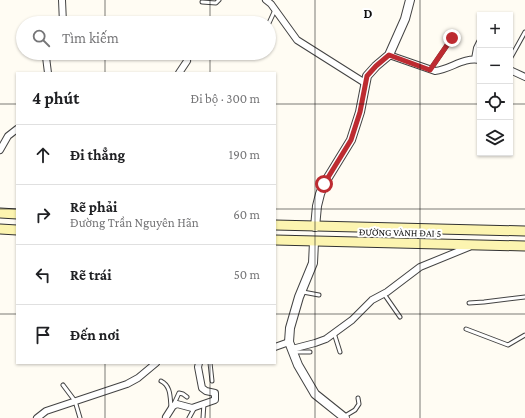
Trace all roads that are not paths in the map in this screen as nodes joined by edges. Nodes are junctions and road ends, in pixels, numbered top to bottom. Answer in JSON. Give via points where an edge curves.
{"nodes":[{"id":1,"x":62,"y":0,"type":"edge"},
{"id":2,"x":219,"y":0,"type":"edge"},
{"id":3,"x":266,"y":0,"type":"edge"},
{"id":4,"x":412,"y":1,"type":"edge"},
{"id":5,"x":202,"y":2,"type":"dead end"},
{"id":6,"x":276,"y":10,"type":"junction"},
{"id":7,"x":63,"y":16,"type":"edge"},
{"id":8,"x":273,"y":16,"type":"edge"},
{"id":9,"x":525,"y":32,"type":"edge"},
{"id":10,"x":452,"y":38,"type":"dead end"},
{"id":11,"x":513,"y":54,"type":"edge"},
{"id":12,"x":389,"y":55,"type":"junction"},
{"id":13,"x":46,"y":60,"type":"edge"},
{"id":14,"x":477,"y":60,"type":"edge"},
{"id":15,"x":187,"y":61,"type":"dead end"},
{"id":16,"x":430,"y":70,"type":"junction"},
{"id":17,"x":513,"y":71,"type":"edge"},
{"id":18,"x":48,"y":72,"type":"edge"},
{"id":19,"x":180,"y":72,"type":"edge"},
{"id":20,"x":525,"y":77,"type":"edge"},
{"id":21,"x":365,"y":83,"type":"junction"},
{"id":22,"x":16,"y":130,"type":"edge"},
{"id":23,"x":0,"y":150,"type":"edge"},
{"id":24,"x":0,"y":213,"type":"edge"},
{"id":25,"x":16,"y":214,"type":"edge"},
{"id":26,"x":276,"y":225,"type":"edge"},
{"id":27,"x":315,"y":227,"type":"junction"},
{"id":28,"x":0,"y":229,"type":"edge"},
{"id":29,"x":16,"y":230,"type":"edge"},
{"id":30,"x":525,"y":230,"type":"edge"},
{"id":31,"x":276,"y":240,"type":"edge"},
{"id":32,"x":314,"y":242,"type":"junction"},
{"id":33,"x":478,"y":244,"type":"junction"},
{"id":34,"x":525,"y":246,"type":"edge"},
{"id":35,"x":301,"y":291,"type":"junction"},
{"id":36,"x":384,"y":294,"type":"junction"},
{"id":37,"x":319,"y":295,"type":"dead end"},
{"id":38,"x":525,"y":297,"type":"edge"},
{"id":39,"x":469,"y":303,"type":"dead end"},
{"id":40,"x":400,"y":318,"type":"dead end"},
{"id":41,"x":466,"y":330,"type":"dead end"},
{"id":42,"x":334,"y":333,"type":"junction"},
{"id":43,"x":525,"y":335,"type":"edge"},
{"id":44,"x":276,"y":347,"type":"edge"},
{"id":45,"x":291,"y":348,"type":"junction"},
{"id":46,"x":310,"y":352,"type":"dead end"},
{"id":47,"x":340,"y":352,"type":"dead end"},
{"id":48,"x":155,"y":364,"type":"edge"},
{"id":49,"x":199,"y":364,"type":"edge"},
{"id":50,"x":210,"y":364,"type":"edge"},
{"id":51,"x":161,"y":381,"type":"dead end"},
{"id":52,"x":212,"y":381,"type":"dead end"},
{"id":53,"x":63,"y":385,"type":"dead end"},
{"id":54,"x":187,"y":396,"type":"dead end"},
{"id":55,"x":358,"y":398,"type":"dead end"},
{"id":56,"x":75,"y":401,"type":"junction"},
{"id":57,"x":204,"y":403,"type":"junction"},
{"id":58,"x":172,"y":407,"type":"junction"},
{"id":59,"x":195,"y":407,"type":"junction"},
{"id":60,"x":166,"y":417,"type":"edge"},
{"id":61,"x":345,"y":417,"type":"edge"},
{"id":62,"x":37,"y":418,"type":"edge"},
{"id":63,"x":80,"y":418,"type":"edge"},
{"id":64,"x":189,"y":418,"type":"edge"},
{"id":65,"x":203,"y":418,"type":"edge"}],
"edges":[{"from":1,"to":7,"type":"street"},
{"from":2,"to":5,"type":"lane","via":[[216,3]]},
{"from":3,"to":6,"type":"street"},
{"from":4,"to":12,"type":"street"},
{"from":6,"to":8,"type":"lane"},
{"from":6,"to":21,"type":"street","via":[[297,40]]},
{"from":9,"to":11,"type":"lane"},
{"from":10,"to":16,"type":"lane"},
{"from":12,"to":16,"type":"street"},
{"from":12,"to":21,"type":"street","via":[[367,76]]},
{"from":13,"to":18,"type":"street"},
{"from":14,"to":16,"type":"street","via":[[465,60],[441,70]]},
{"from":15,"to":19,"type":"street"},
{"from":17,"to":20,"type":"street"},
{"from":21,"to":27,"type":"street","via":[[360,112],[351,140],[320,194]]},
{"from":22,"to":23,"type":"street","via":[[8,136]]},
{"from":24,"to":25,"type":"main road"},
{"from":26,"to":27,"type":"main road","name":"ĐƯỜNG VÀNH ĐAI 5"},
{"from":27,"to":30,"type":"main road","name":"ĐƯỜNG VÀNH ĐAI 5"},
{"from":27,"to":32,"type":"main road"},
{"from":28,"to":29,"type":"main road"},
{"from":31,"to":32,"type":"main road","name":"ĐƯỜNG VÀNH ĐAI 5"},
{"from":32,"to":33,"type":"main road","name":"ĐƯỜNG VÀNH ĐAI 5"},
{"from":32,"to":35,"type":"street","via":[[313,263]]},
{"from":33,"to":34,"type":"main road","name":"ĐƯỜNG VÀNH ĐAI 5"},
{"from":33,"to":36,"type":"street","via":[[420,268]]},
{"from":35,"to":37,"type":"lane"},
{"from":35,"to":45,"type":"street","via":[[290,328]]},
{"from":36,"to":40,"type":"lane"},
{"from":36,"to":42,"type":"street","via":[[372,300],[355,318]]},
{"from":38,"to":39,"type":"lane"},
{"from":41,"to":43,"type":"lane","via":[[508,345]]},
{"from":42,"to":45,"type":"street","via":[[320,341]]},
{"from":42,"to":47,"type":"lane"},
{"from":44,"to":45,"type":"street"},
{"from":45,"to":46,"type":"lane"},
{"from":45,"to":61,"type":"street","via":[[315,394]]},
{"from":48,"to":56,"type":"street","via":[[133,381]]},
{"from":49,"to":57,"type":"street","via":[[202,388],[216,395],[214,402]]},
{"from":50,"to":52,"type":"lane"},
{"from":51,"to":58,"type":"lane","via":[[168,388]]},
{"from":53,"to":56,"type":"lane"},
{"from":54,"to":58,"type":"lane","via":[[179,393]]},
{"from":55,"to":61,"type":"lane","via":[[359,404],[355,410]]},
{"from":56,"to":62,"type":"street","via":[[46,411]]},
{"from":56,"to":63,"type":"lane"},
{"from":57,"to":59,"type":"street"},
{"from":57,"to":65,"type":"lane"},
{"from":58,"to":59,"type":"street","via":[[176,404]]},
{"from":58,"to":60,"type":"street"},
{"from":59,"to":64,"type":"lane"}]}
